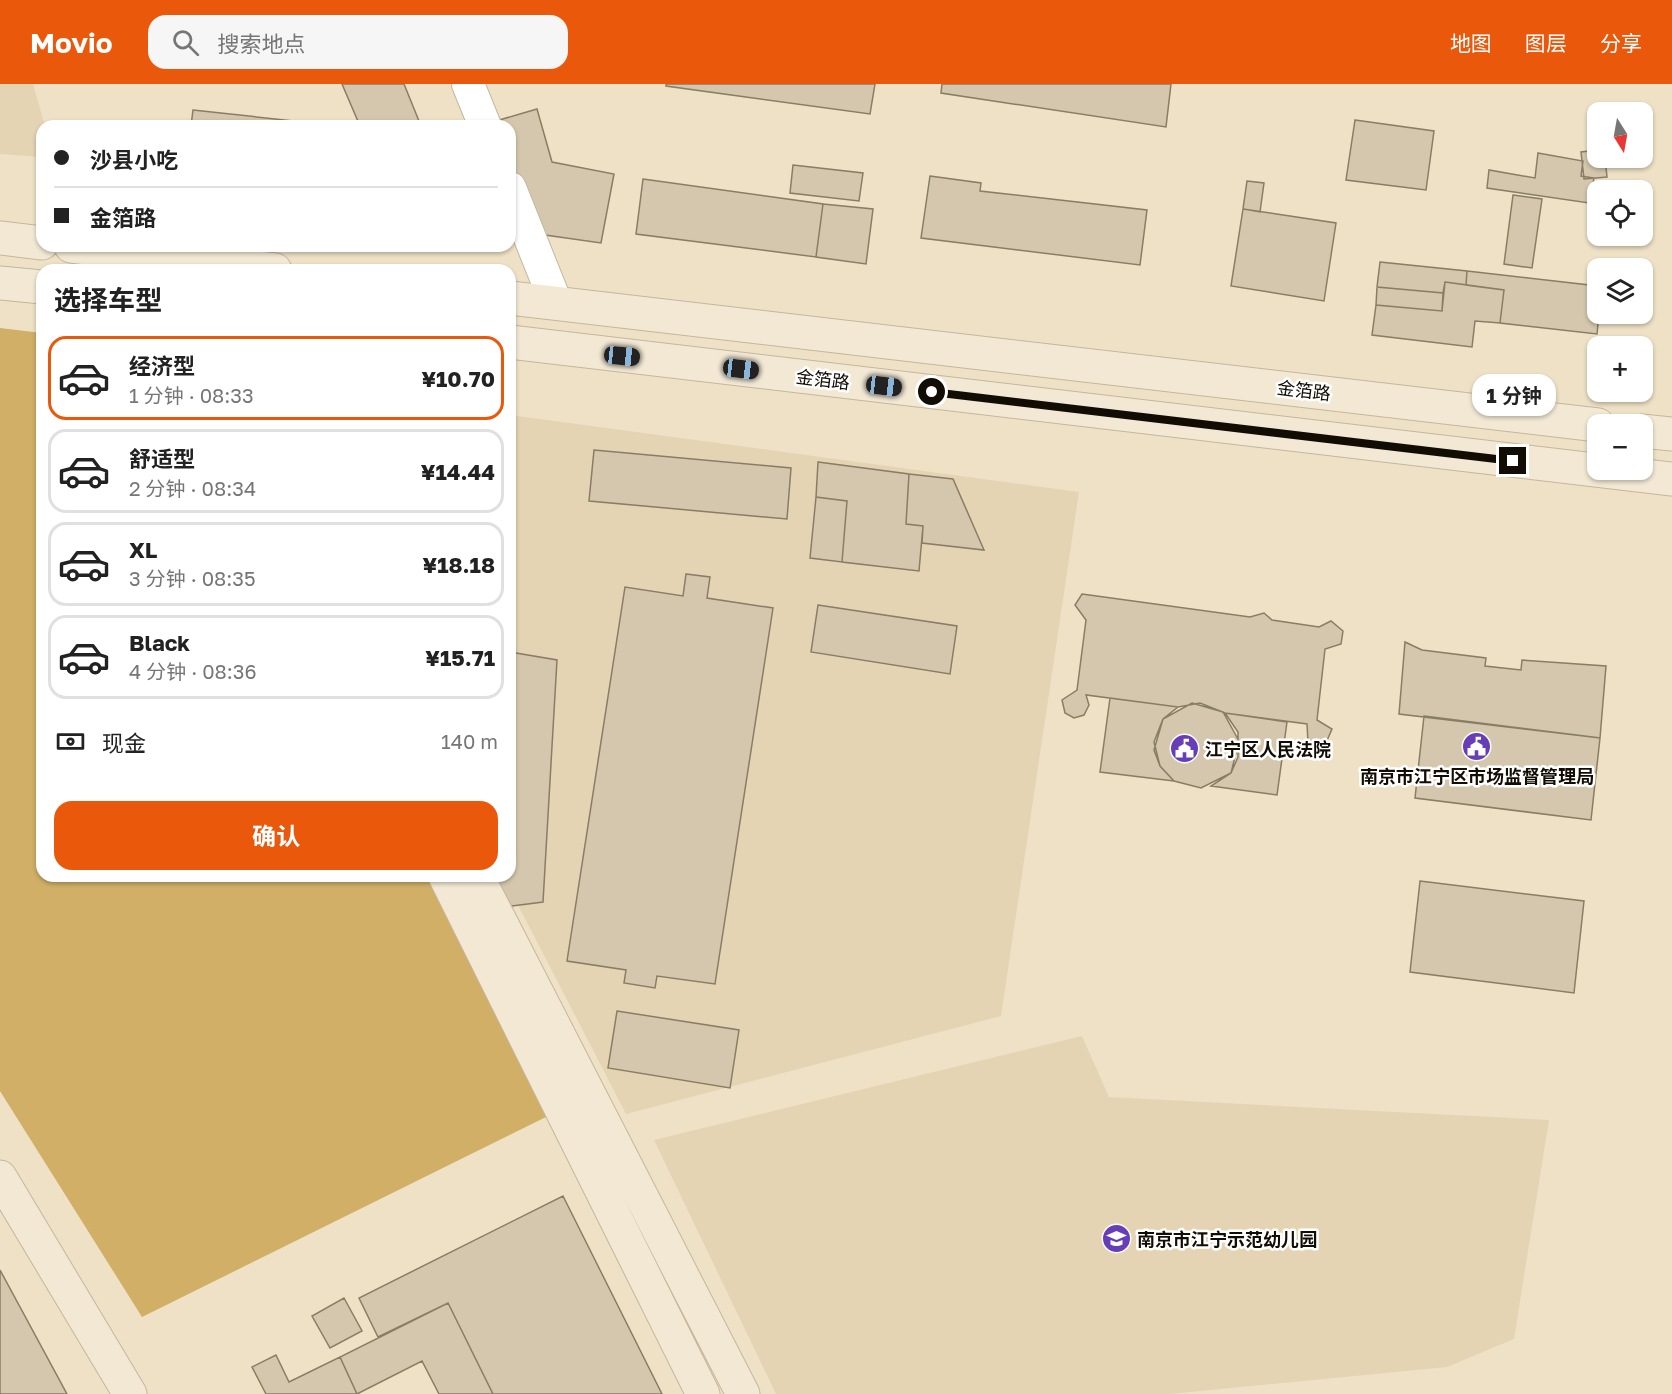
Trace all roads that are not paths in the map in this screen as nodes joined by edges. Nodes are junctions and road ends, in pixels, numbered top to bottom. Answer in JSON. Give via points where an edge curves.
{"nodes":[{"id":1,"x":468,"y":84,"type":"edge"},
{"id":2,"x":483,"y":120,"type":"edge"},
{"id":3,"x":516,"y":203,"type":"edge"},
{"id":4,"x":0,"y":238,"type":"edge"},
{"id":5,"x":36,"y":242,"type":"edge"},
{"id":6,"x":100,"y":252,"type":"edge"},
{"id":7,"x":152,"y":263,"type":"edge"},
{"id":8,"x":170,"y":264,"type":"edge"},
{"id":9,"x":0,"y":283,"type":"edge"},
{"id":10,"x":36,"y":287,"type":"edge"},
{"id":11,"x":516,"y":299,"type":"edge"},
{"id":12,"x":556,"y":303,"type":"junction"},
{"id":13,"x":516,"y":343,"type":"edge"},
{"id":14,"x":1587,"y":424,"type":"edge"},
{"id":15,"x":1653,"y":432,"type":"edge"},
{"id":16,"x":1672,"y":434,"type":"edge"},
{"id":17,"x":1672,"y":479,"type":"edge"},
{"id":18,"x":449,"y":882,"type":"edge"},
{"id":19,"x":480,"y":882,"type":"edge"},
{"id":20,"x":0,"y":1177,"type":"edge"},
{"id":21,"x":130,"y":1394,"type":"edge"},
{"id":22,"x":703,"y":1394,"type":"edge"},
{"id":23,"x":742,"y":1394,"type":"edge"}],
"edges":[{"from":1,"to":2,"type":"street"},
{"from":3,"to":12,"type":"street"},
{"from":4,"to":5,"type":"main road"},
{"from":6,"to":7,"type":"main road"},
{"from":7,"to":8,"type":"main road"},
{"from":9,"to":10,"type":"main road"},
{"from":11,"to":12,"type":"main road","name":"金箔路"},
{"from":12,"to":14,"type":"main road","name":"金箔路"},
{"from":13,"to":17,"type":"main road","name":"金箔路"},
{"from":15,"to":16,"type":"main road"},
{"from":18,"to":22,"type":"main road"},
{"from":19,"to":23,"type":"main road"},
{"from":20,"to":21,"type":"main road"}]}
